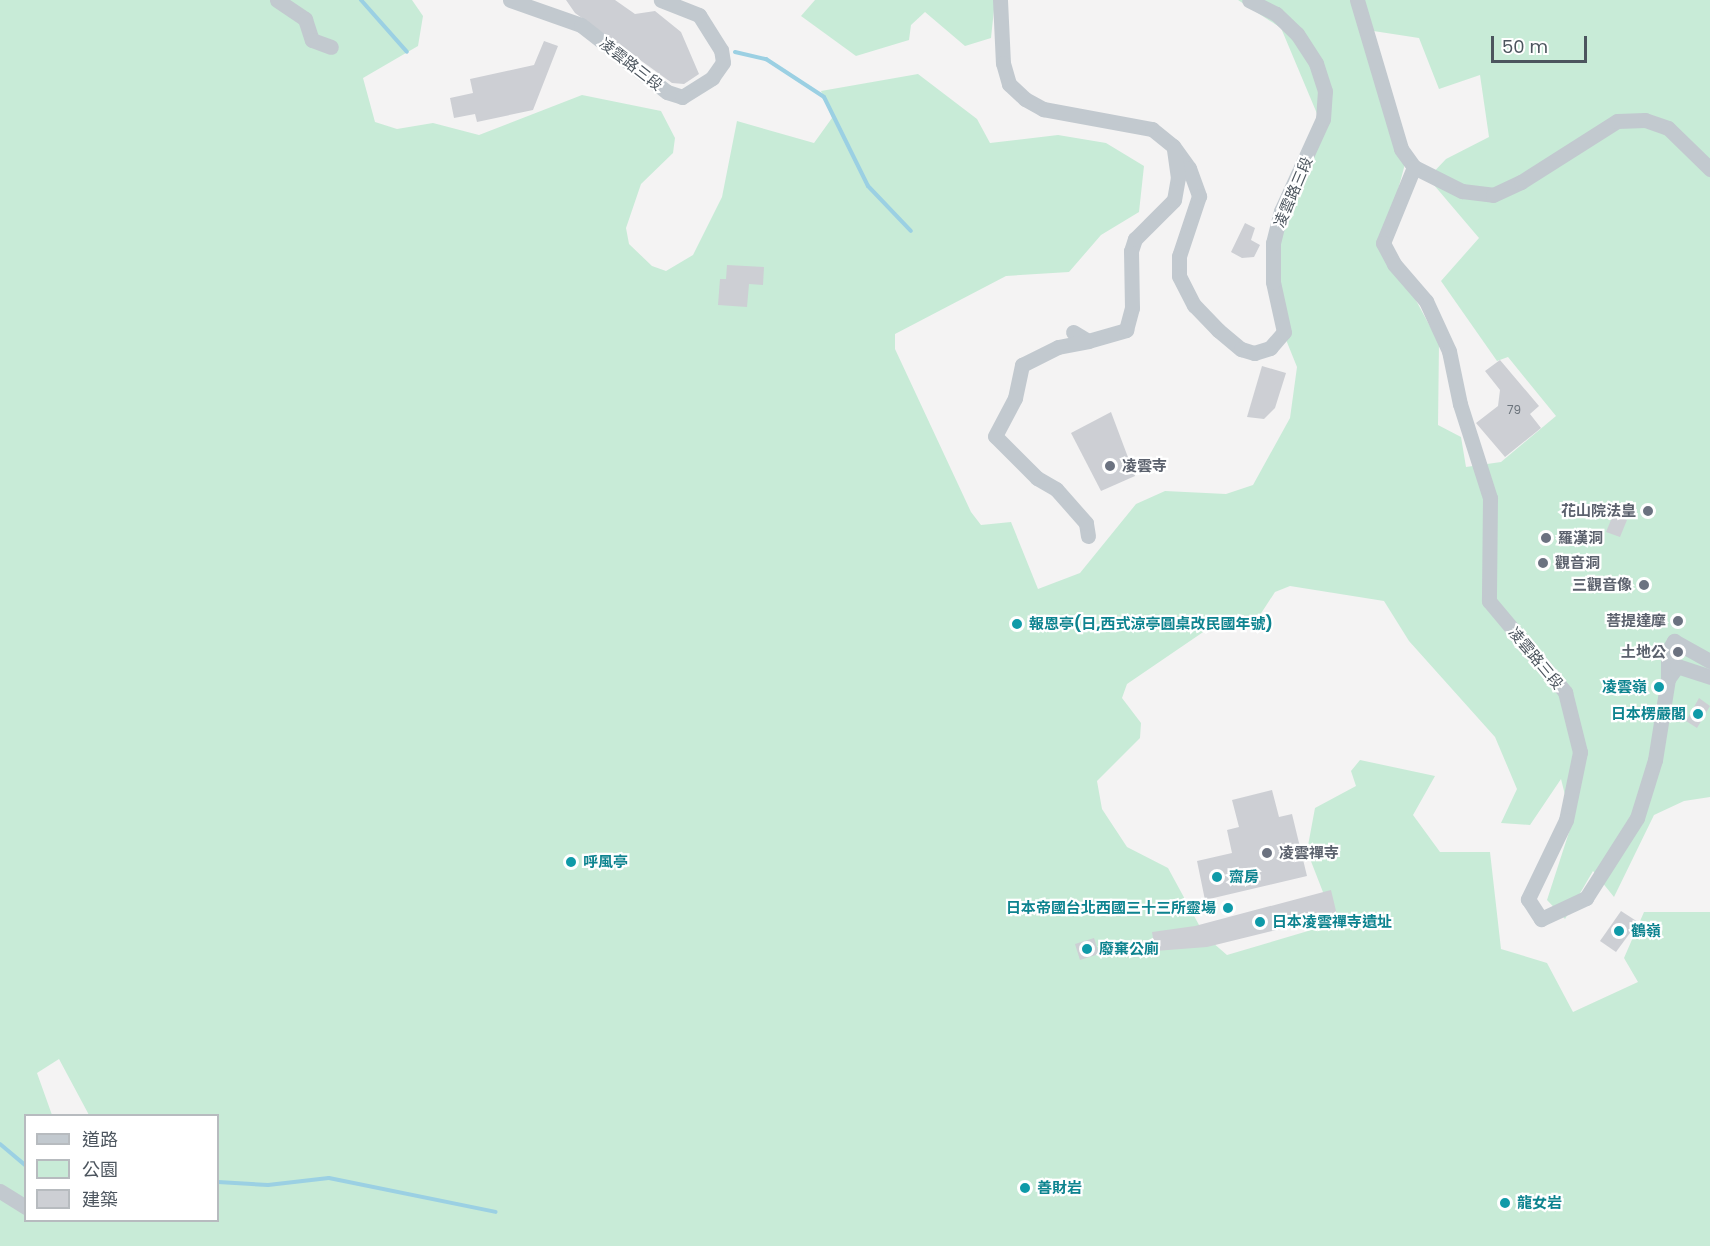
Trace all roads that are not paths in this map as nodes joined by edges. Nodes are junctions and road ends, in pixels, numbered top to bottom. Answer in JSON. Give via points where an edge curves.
{"nodes":[{"id":1,"x":277,"y":0,"type":"edge"},
{"id":2,"x":510,"y":0,"type":"edge"},
{"id":3,"x":660,"y":0,"type":"edge"},
{"id":4,"x":1000,"y":0,"type":"edge"},
{"id":5,"x":1249,"y":0,"type":"edge"},
{"id":6,"x":1357,"y":0,"type":"edge"},
{"id":7,"x":331,"y":47,"type":"dead end"},
{"id":8,"x":1173,"y":146,"type":"junction"},
{"id":9,"x":1414,"y":167,"type":"junction"},
{"id":10,"x":1710,"y":169,"type":"edge"},
{"id":11,"x":1073,"y":332,"type":"dead end"},
{"id":12,"x":1088,"y":341,"type":"junction"},
{"id":13,"x":1088,"y":536,"type":"dead end"},
{"id":14,"x":1710,"y":661,"type":"edge"},
{"id":15,"x":1710,"y":677,"type":"edge"},
{"id":16,"x":1668,"y":679,"type":"junction"},
{"id":17,"x":0,"y":1191,"type":"edge"},
{"id":18,"x":24,"y":1206,"type":"edge"}],
"edges":[{"from":1,"to":7,"type":"street","via":[[305,19],[312,40]]},
{"from":2,"to":3,"type":"street","name":"凌雲路三段","via":[[581,25],[668,92],[682,96],[712,78],[723,62],[721,50],[699,15]]},
{"from":4,"to":8,"type":"street","name":"凌雲路三段","via":[[1003,63],[1010,84],[1025,99],[1043,109],[1152,129]]},
{"from":5,"to":8,"type":"street","name":"凌雲路三段","via":[[1276,14],[1297,34],[1316,63],[1325,91],[1323,119],[1281,211],[1273,243],[1273,282],[1284,332],[1264,351],[1241,349],[1185,291],[1179,256],[1199,196],[1189,168]]},
{"from":6,"to":9,"type":"street","via":[[1397,140]]},
{"from":8,"to":12,"type":"street","via":[[1178,178],[1174,200],[1135,239],[1131,251],[1132,308],[1126,330]]},
{"from":9,"to":10,"type":"street","via":[[1462,191],[1493,195],[1617,121],[1645,120],[1668,128]]},
{"from":9,"to":16,"type":"street","name":"凌雲路三段","via":[[1383,243],[1394,264],[1426,301],[1449,351],[1460,404],[1490,498],[1489,601],[1565,692],[1580,752],[1566,820],[1528,899],[1541,919],[1586,898],[1637,818],[1654,760]]},
{"from":11,"to":12,"type":"street"},
{"from":12,"to":13,"type":"street","via":[[1058,347],[1022,365],[1015,398],[995,436],[1064,498],[1086,523]]},
{"from":14,"to":16,"type":"street","name":"凌雲路三段","via":[[1674,641],[1668,651]]},
{"from":15,"to":16,"type":"street","via":[[1677,666]]},
{"from":17,"to":18,"type":"street"}]}
